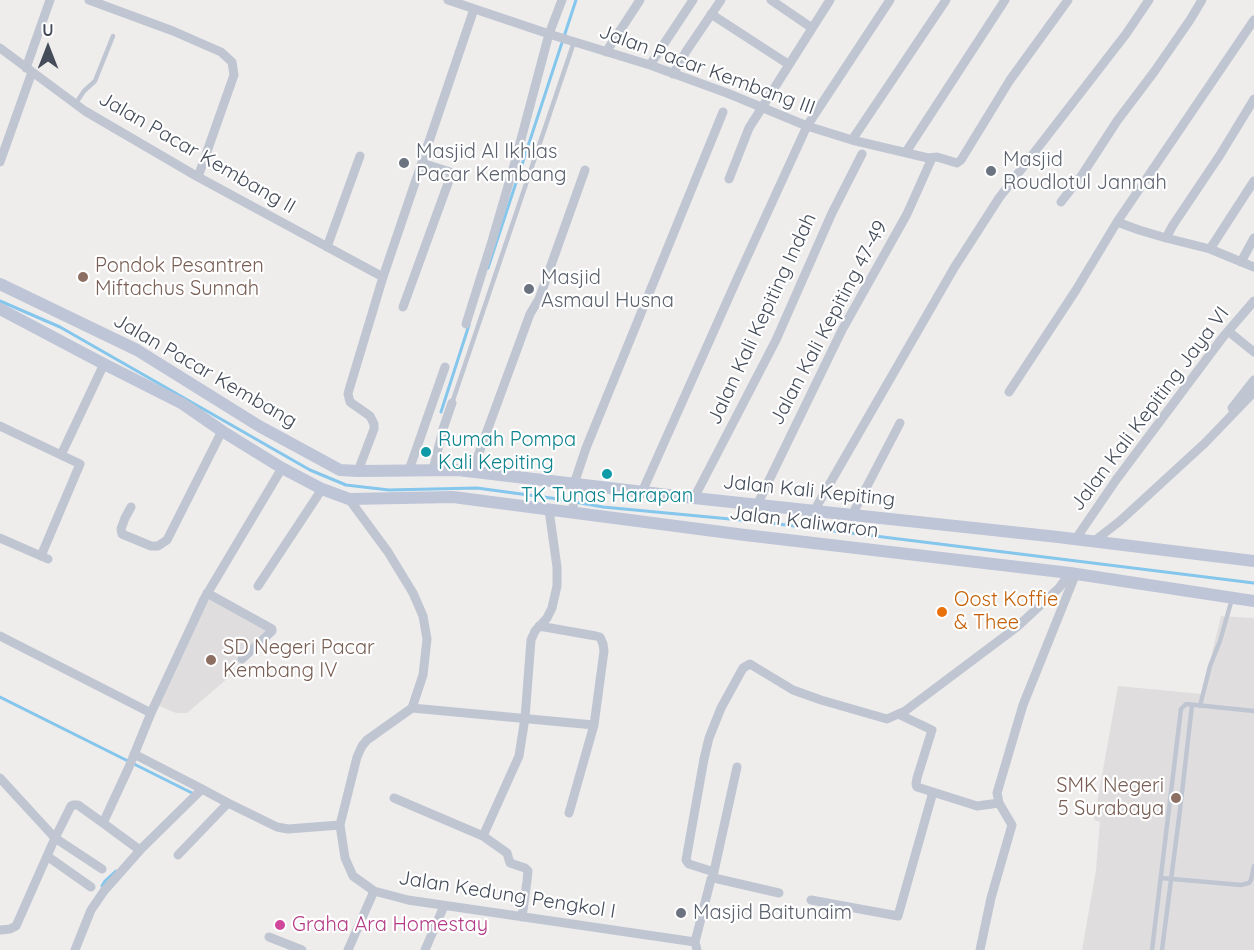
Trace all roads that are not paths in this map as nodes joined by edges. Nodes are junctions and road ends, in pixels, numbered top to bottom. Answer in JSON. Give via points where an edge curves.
{"nodes":[{"id":1,"x":50,"y":0,"type":"edge"},
{"id":2,"x":89,"y":0,"type":"edge"},
{"id":3,"x":448,"y":0,"type":"edge"},
{"id":4,"x":561,"y":0,"type":"edge"},
{"id":5,"x":640,"y":0,"type":"edge"},
{"id":6,"x":693,"y":0,"type":"edge"},
{"id":7,"x":721,"y":0,"type":"edge"},
{"id":8,"x":771,"y":0,"type":"edge"},
{"id":9,"x":830,"y":0,"type":"edge"},
{"id":10,"x":890,"y":0,"type":"edge"},
{"id":11,"x":946,"y":0,"type":"edge"},
{"id":12,"x":1005,"y":0,"type":"edge"},
{"id":13,"x":1068,"y":0,"type":"edge"},
{"id":14,"x":1149,"y":0,"type":"edge"},
{"id":15,"x":1202,"y":0,"type":"edge"},
{"id":16,"x":474,"y":9,"type":"junction"},
{"id":17,"x":711,"y":14,"type":"junction"},
{"id":18,"x":1254,"y":20,"type":"edge"},
{"id":19,"x":812,"y":28,"type":"junction"},
{"id":20,"x":551,"y":35,"type":"junction"},
{"id":21,"x":113,"y":36,"type":"dead end"},
{"id":22,"x":574,"y":42,"type":"junction"},
{"id":23,"x":0,"y":48,"type":"edge"},
{"id":24,"x":606,"y":52,"type":"junction"},
{"id":25,"x":788,"y":64,"type":"junction"},
{"id":26,"x":650,"y":65,"type":"junction"},
{"id":27,"x":29,"y":70,"type":"junction"},
{"id":28,"x":673,"y":74,"type":"junction"},
{"id":29,"x":1254,"y":99,"type":"edge"},
{"id":30,"x":75,"y":104,"type":"junction"},
{"id":31,"x":761,"y":106,"type":"junction"},
{"id":32,"x":723,"y":112,"type":"dead end"},
{"id":33,"x":807,"y":126,"type":"junction"},
{"id":34,"x":852,"y":140,"type":"junction"},
{"id":35,"x":906,"y":152,"type":"junction"},
{"id":36,"x":862,"y":154,"type":"dead end"},
{"id":37,"x":360,"y":156,"type":"dead end"},
{"id":38,"x":932,"y":158,"type":"junction"},
{"id":39,"x":0,"y":162,"type":"edge"},
{"id":40,"x":422,"y":163,"type":"junction"},
{"id":41,"x":585,"y":170,"type":"dead end"},
{"id":42,"x":198,"y":177,"type":"junction"},
{"id":43,"x":729,"y":179,"type":"dead end"},
{"id":44,"x":1254,"y":181,"type":"edge"},
{"id":45,"x":1061,"y":202,"type":"dead end"},
{"id":46,"x":1118,"y":222,"type":"junction"},
{"id":47,"x":1166,"y":238,"type":"junction"},
{"id":48,"x":1254,"y":238,"type":"edge"},
{"id":49,"x":327,"y":247,"type":"junction"},
{"id":50,"x":1210,"y":249,"type":"junction"},
{"id":51,"x":1241,"y":262,"type":"junction"},
{"id":52,"x":1254,"y":267,"type":"edge"},
{"id":53,"x":383,"y":278,"type":"junction"},
{"id":54,"x":0,"y":284,"type":"edge"},
{"id":55,"x":1254,"y":301,"type":"edge"},
{"id":56,"x":403,"y":307,"type":"dead end"},
{"id":57,"x":0,"y":309,"type":"edge"},
{"id":58,"x":466,"y":324,"type":"dead end"},
{"id":59,"x":1228,"y":331,"type":"junction"},
{"id":60,"x":1254,"y":352,"type":"edge"},
{"id":61,"x":104,"y":364,"type":"junction"},
{"id":62,"x":445,"y":367,"type":"dead end"},
{"id":63,"x":1254,"y":380,"type":"edge"},
{"id":64,"x":1009,"y":392,"type":"dead end"},
{"id":65,"x":1254,"y":392,"type":"edge"},
{"id":66,"x":452,"y":404,"type":"joint"},
{"id":67,"x":900,"y":423,"type":"dead end"},
{"id":68,"x":0,"y":426,"type":"edge"},
{"id":69,"x":1214,"y":427,"type":"dead end"},
{"id":70,"x":222,"y":431,"type":"junction"},
{"id":71,"x":61,"y":455,"type":"junction"},
{"id":72,"x":282,"y":468,"type":"junction"},
{"id":73,"x":409,"y":470,"type":"junction"},
{"id":74,"x":433,"y":470,"type":"junction"},
{"id":75,"x":358,"y":471,"type":"junction"},
{"id":76,"x":472,"y":472,"type":"junction"},
{"id":77,"x":574,"y":485,"type":"junction"},
{"id":78,"x":322,"y":489,"type":"junction"},
{"id":79,"x":642,"y":492,"type":"junction"},
{"id":80,"x":694,"y":498,"type":"junction"},
{"id":81,"x":349,"y":499,"type":"junction"},
{"id":82,"x":757,"y":505,"type":"junction"},
{"id":83,"x":131,"y":507,"type":"dead end"},
{"id":84,"x":573,"y":509,"type":"junction"},
{"id":85,"x":549,"y":510,"type":"junction"},
{"id":86,"x":814,"y":511,"type":"junction"},
{"id":87,"x":852,"y":515,"type":"junction"},
{"id":88,"x":0,"y":538,"type":"edge"},
{"id":89,"x":1075,"y":540,"type":"junction"},
{"id":90,"x":1093,"y":542,"type":"junction"},
{"id":91,"x":1254,"y":561,"type":"edge"},
{"id":92,"x":1073,"y":573,"type":"junction"},
{"id":93,"x":258,"y":586,"type":"dead end"},
{"id":94,"x":207,"y":593,"type":"junction"},
{"id":95,"x":1232,"y":598,"type":"junction"},
{"id":96,"x":1254,"y":601,"type":"edge"},
{"id":97,"x":539,"y":626,"type":"junction"},
{"id":98,"x":0,"y":636,"type":"edge"},
{"id":99,"x":242,"y":659,"type":"dead end"},
{"id":100,"x":1192,"y":705,"type":"junction"},
{"id":101,"x":1200,"y":706,"type":"junction"},
{"id":102,"x":412,"y":708,"type":"junction"},
{"id":103,"x":1254,"y":711,"type":"edge"},
{"id":104,"x":902,"y":712,"type":"junction"},
{"id":105,"x":151,"y":713,"type":"junction"},
{"id":106,"x":525,"y":718,"type":"junction"},
{"id":107,"x":594,"y":725,"type":"junction"},
{"id":108,"x":133,"y":756,"type":"junction"},
{"id":109,"x":737,"y":766,"type":"dead end"},
{"id":110,"x":0,"y":778,"type":"edge"},
{"id":111,"x":202,"y":789,"type":"junction"},
{"id":112,"x":933,"y":792,"type":"junction"},
{"id":113,"x":394,"y":798,"type":"dead end"},
{"id":114,"x":228,"y":803,"type":"junction"},
{"id":115,"x":999,"y":803,"type":"junction"},
{"id":116,"x":1170,"y":808,"type":"junction"},
{"id":117,"x":1180,"y":810,"type":"junction"},
{"id":118,"x":569,"y":813,"type":"dead end"},
{"id":119,"x":103,"y":823,"type":"junction"},
{"id":120,"x":340,"y":825,"type":"junction"},
{"id":121,"x":483,"y":836,"type":"junction"},
{"id":122,"x":55,"y":838,"type":"junction"},
{"id":123,"x":137,"y":848,"type":"dead end"},
{"id":124,"x":178,"y":855,"type":"dead end"},
{"id":125,"x":47,"y":856,"type":"junction"},
{"id":126,"x":1254,"y":866,"type":"edge"},
{"id":127,"x":102,"y":869,"type":"dead end"},
{"id":128,"x":714,"y":875,"type":"junction"},
{"id":129,"x":1161,"y":878,"type":"junction"},
{"id":130,"x":1170,"y":879,"type":"junction"},
{"id":131,"x":91,"y":887,"type":"dead end"},
{"id":132,"x":374,"y":891,"type":"junction"},
{"id":133,"x":779,"y":893,"type":"dead end"},
{"id":134,"x":811,"y":900,"type":"dead end"},
{"id":135,"x":444,"y":906,"type":"junction"},
{"id":136,"x":1156,"y":914,"type":"junction"},
{"id":137,"x":1166,"y":915,"type":"junction"},
{"id":138,"x":522,"y":917,"type":"junction"},
{"id":139,"x":0,"y":930,"type":"edge"},
{"id":140,"x":269,"y":937,"type":"dead end"},
{"id":141,"x":696,"y":946,"type":"edge"},
{"id":142,"x":75,"y":950,"type":"edge"},
{"id":143,"x":302,"y":950,"type":"edge"},
{"id":144,"x":348,"y":950,"type":"edge"},
{"id":145,"x":425,"y":950,"type":"edge"},
{"id":146,"x":980,"y":950,"type":"edge"},
{"id":147,"x":1152,"y":950,"type":"edge"},
{"id":148,"x":1162,"y":950,"type":"edge"}],
"edges":[{"from":1,"to":27,"type":"street"},
{"from":2,"to":42,"type":"street","via":[[173,31],[221,52],[232,62],[234,75]]},
{"from":3,"to":16,"type":"street","name":"Jalan Pacar Kembang III"},
{"from":4,"to":20,"type":"street"},
{"from":5,"to":24,"type":"street"},
{"from":6,"to":26,"type":"street"},
{"from":7,"to":17,"type":"street"},
{"from":8,"to":19,"type":"street"},
{"from":9,"to":19,"type":"street"},
{"from":10,"to":33,"type":"street"},
{"from":11,"to":34,"type":"street"},
{"from":12,"to":35,"type":"street"},
{"from":13,"to":38,"type":"street","name":"Jalan Pacar Kembang III","via":[[1010,80],[961,160],[957,163]]},
{"from":14,"to":86,"type":"street","via":[[999,198],[954,268]]},
{"from":15,"to":45,"type":"street"},
{"from":16,"to":20,"type":"street","name":"Jalan Pacar Kembang III"},
{"from":16,"to":40,"type":"street"},
{"from":17,"to":25,"type":"street"},
{"from":17,"to":28,"type":"street"},
{"from":18,"to":46,"type":"street"},
{"from":19,"to":25,"type":"street"},
{"from":20,"to":22,"type":"street","name":"Jalan Pacar Kembang III"},
{"from":20,"to":58,"type":"street"},
{"from":21,"to":30,"type":"lane","via":[[95,81]]},
{"from":22,"to":24,"type":"street","name":"Jalan Pacar Kembang III"},
{"from":22,"to":66,"type":"lane"},
{"from":23,"to":27,"type":"street","name":"Jalan Pacar Kembang II"},
{"from":24,"to":26,"type":"street","name":"Jalan Pacar Kembang III"},
{"from":25,"to":31,"type":"street"},
{"from":26,"to":28,"type":"street","name":"Jalan Pacar Kembang III"},
{"from":27,"to":30,"type":"street","name":"Jalan Pacar Kembang II"},
{"from":27,"to":39,"type":"street"},
{"from":28,"to":31,"type":"street","name":"Jalan Pacar Kembang III"},
{"from":29,"to":47,"type":"street"},
{"from":30,"to":42,"type":"street","name":"Jalan Pacar Kembang II"},
{"from":31,"to":33,"type":"street","name":"Jalan Pacar Kembang III"},
{"from":31,"to":43,"type":"street"},
{"from":32,"to":77,"type":"street"},
{"from":33,"to":34,"type":"street","name":"Jalan Pacar Kembang III"},
{"from":33,"to":79,"type":"street"},
{"from":34,"to":35,"type":"street","name":"Jalan Pacar Kembang III"},
{"from":35,"to":38,"type":"street","name":"Jalan Pacar Kembang III"},
{"from":36,"to":80,"type":"street","name":"Jalan Kali Kepiting Indah","via":[[831,213],[776,340]]},
{"from":37,"to":49,"type":"street"},
{"from":38,"to":82,"type":"street","name":"Jalan Kali Kepiting 47-49"},
{"from":40,"to":53,"type":"street"},
{"from":40,"to":56,"type":"street","via":[[451,175]]},
{"from":41,"to":76,"type":"street"},
{"from":42,"to":49,"type":"street","name":"Jalan Pacar Kembang II"},
{"from":44,"to":50,"type":"street"},
{"from":46,"to":47,"type":"street"},
{"from":46,"to":64,"type":"street"},
{"from":47,"to":50,"type":"street"},
{"from":48,"to":51,"type":"street"},
{"from":49,"to":53,"type":"street","name":"Jalan Pacar Kembang II"},
{"from":50,"to":51,"type":"street"},
{"from":51,"to":52,"type":"street"},
{"from":53,"to":75,"type":"street","via":[[348,394],[374,424]]},
{"from":54,"to":75,"type":"main road","name":"Jalan Pacar Kembang","via":[[137,350],[259,426],[334,467]]},
{"from":55,"to":59,"type":"street","name":"Jalan Kali Kepiting Jaya VI"},
{"from":57,"to":61,"type":"main road"},
{"from":59,"to":60,"type":"street"},
{"from":59,"to":89,"type":"street","name":"Jalan Kali Kepiting Jaya VI"},
{"from":61,"to":70,"type":"main road","via":[[183,404]]},
{"from":61,"to":71,"type":"street"},
{"from":62,"to":73,"type":"street"},
{"from":63,"to":69,"type":"street"},
{"from":65,"to":90,"type":"street","via":[[1205,443]]},
{"from":66,"to":74,"type":"street"},
{"from":67,"to":87,"type":"street"},
{"from":68,"to":71,"type":"street"},
{"from":70,"to":72,"type":"main road"},
{"from":70,"to":83,"type":"street","via":[[167,540],[151,546],[124,536],[121,530]]},
{"from":71,"to":88,"type":"street","via":[[80,464],[45,557]]},
{"from":72,"to":78,"type":"main road"},
{"from":72,"to":94,"type":"street"},
{"from":73,"to":74,"type":"main road","name":"Jalan Kali Kepiting"},
{"from":73,"to":75,"type":"main road","name":"Jalan Kali Kepiting"},
{"from":74,"to":76,"type":"main road","name":"Jalan Kali Kepiting"},
{"from":76,"to":77,"type":"main road","name":"Jalan Kali Kepiting"},
{"from":77,"to":79,"type":"main road","name":"Jalan Kali Kepiting"},
{"from":77,"to":84,"type":"street"},
{"from":78,"to":81,"type":"main road"},
{"from":78,"to":93,"type":"street"},
{"from":79,"to":80,"type":"main road","name":"Jalan Kali Kepiting"},
{"from":80,"to":82,"type":"main road","name":"Jalan Kali Kepiting"},
{"from":81,"to":85,"type":"main road","name":"Jalan Kaliwaron","via":[[453,497]]},
{"from":81,"to":102,"type":"street","via":[[388,552],[423,616],[427,639],[423,675]]},
{"from":82,"to":86,"type":"main road","name":"Jalan Kali Kepiting"},
{"from":84,"to":85,"type":"main road","name":"Jalan Kaliwaron"},
{"from":84,"to":92,"type":"main road","name":"Jalan Kaliwaron","via":[[745,535]]},
{"from":85,"to":97,"type":"street","via":[[557,586],[552,609]]},
{"from":86,"to":87,"type":"main road","name":"Jalan Kali Kepiting"},
{"from":87,"to":89,"type":"main road","name":"Jalan Kali Kepiting"},
{"from":89,"to":90,"type":"main road","name":"Jalan Kali Kepiting"},
{"from":90,"to":91,"type":"main road","name":"Jalan Kali Kepiting"},
{"from":92,"to":95,"type":"main road","name":"Jalan Kaliwaron"},
{"from":92,"to":104,"type":"street","via":[[1017,627]]},
{"from":92,"to":115,"type":"street","via":[[1023,705],[996,793]]},
{"from":94,"to":99,"type":"street","via":[[272,629]]},
{"from":94,"to":105,"type":"street"},
{"from":95,"to":96,"type":"main road","name":"Jalan Kaliwaron"},
{"from":95,"to":101,"type":"lane"},
{"from":97,"to":106,"type":"street","via":[[531,640]]},
{"from":97,"to":107,"type":"street","via":[[602,640],[604,651]]},
{"from":98,"to":105,"type":"street"},
{"from":100,"to":101,"type":"lane"},
{"from":100,"to":116,"type":"lane","via":[[1181,709]]},
{"from":100,"to":117,"type":"lane"},
{"from":101,"to":103,"type":"lane"},
{"from":102,"to":106,"type":"street"},
{"from":102,"to":120,"type":"street","name":"Jalan Kedung Pengkol I","via":[[362,746]]},
{"from":104,"to":112,"type":"street","via":[[932,730],[916,784]]},
{"from":104,"to":128,"type":"street","via":[[887,719],[793,690],[750,664],[743,668],[709,738],[686,860]]},
{"from":105,"to":108,"type":"street"},
{"from":106,"to":107,"type":"street"},
{"from":106,"to":121,"type":"street","via":[[519,756]]},
{"from":107,"to":118,"type":"street"},
{"from":108,"to":111,"type":"street"},
{"from":108,"to":119,"type":"street"},
{"from":109,"to":128,"type":"street"},
{"from":110,"to":122,"type":"street"},
{"from":111,"to":114,"type":"street"},
{"from":111,"to":142,"type":"street","via":[[104,891],[91,910]]},
{"from":112,"to":115,"type":"street","via":[[977,807]]},
{"from":112,"to":134,"type":"street","via":[[898,916]]},
{"from":113,"to":121,"type":"street"},
{"from":114,"to":120,"type":"street","via":[[284,829]]},
{"from":114,"to":124,"type":"street"},
{"from":115,"to":146,"type":"street","via":[[1012,825]]},
{"from":116,"to":117,"type":"lane"},
{"from":116,"to":129,"type":"lane"},
{"from":117,"to":130,"type":"lane"},
{"from":119,"to":122,"type":"street","via":[[73,804]]},
{"from":119,"to":123,"type":"street"},
{"from":120,"to":132,"type":"street","name":"Jalan Kedung Pengkol I","via":[[345,858],[353,876]]},
{"from":121,"to":138,"type":"street","via":[[507,853],[510,863],[528,871]]},
{"from":122,"to":125,"type":"street"},
{"from":122,"to":127,"type":"street"},
{"from":125,"to":131,"type":"street"},
{"from":125,"to":139,"type":"street","via":[[16,926]]},
{"from":126,"to":130,"type":"lane","via":[[1249,883],[1241,885]]},
{"from":128,"to":133,"type":"street"},
{"from":128,"to":141,"type":"street"},
{"from":129,"to":130,"type":"lane"},
{"from":129,"to":136,"type":"lane"},
{"from":130,"to":137,"type":"lane"},
{"from":132,"to":135,"type":"street","name":"Jalan Kedung Pengkol I"},
{"from":132,"to":144,"type":"street"},
{"from":135,"to":138,"type":"street","name":"Jalan Kedung Pengkol I"},
{"from":135,"to":145,"type":"street"},
{"from":136,"to":137,"type":"lane"},
{"from":136,"to":147,"type":"lane"},
{"from":137,"to":148,"type":"lane"},
{"from":138,"to":141,"type":"street","name":"Jalan Kedung Pengkol I"},
{"from":140,"to":143,"type":"street"}]}
